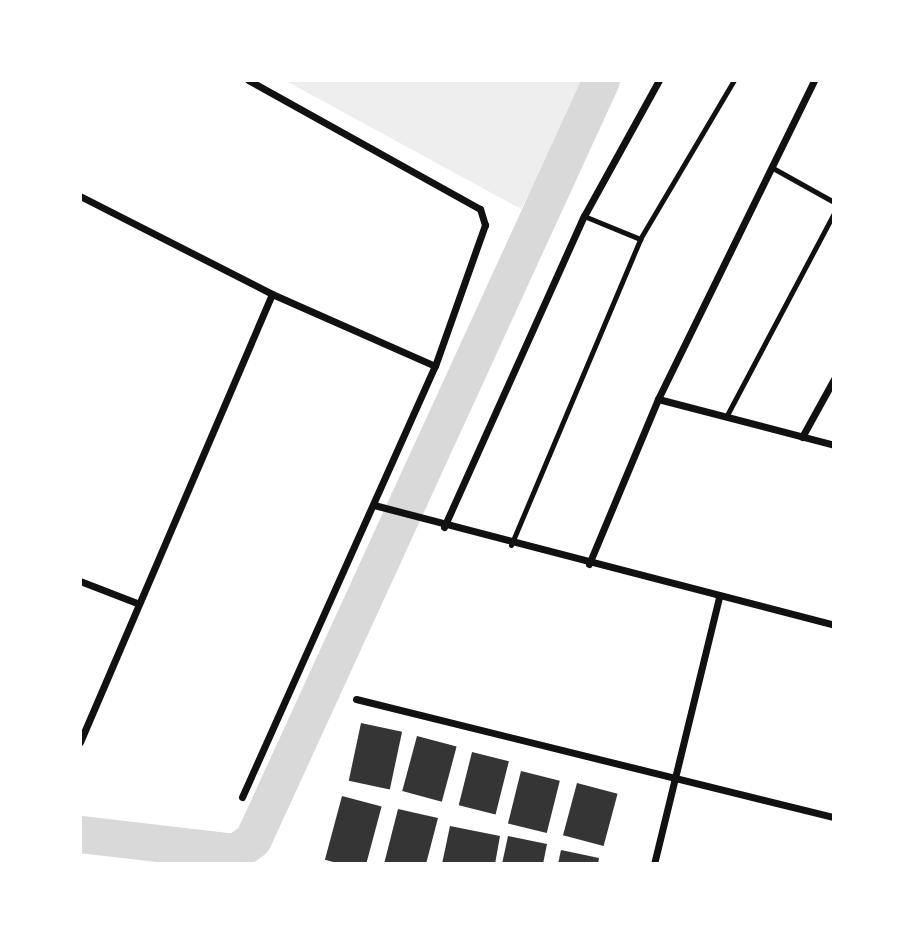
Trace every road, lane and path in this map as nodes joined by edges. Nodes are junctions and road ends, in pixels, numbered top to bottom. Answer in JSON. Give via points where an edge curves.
{"nodes":[{"id":1,"x":248,"y":80,"type":"edge"},
{"id":2,"x":659,"y":80,"type":"edge"},
{"id":3,"x":734,"y":80,"type":"edge"},
{"id":4,"x":814,"y":80,"type":"edge"},
{"id":5,"x":771,"y":167,"type":"junction"},
{"id":6,"x":80,"y":195,"type":"edge"},
{"id":7,"x":834,"y":202,"type":"edge"},
{"id":8,"x":834,"y":213,"type":"edge"},
{"id":9,"x":584,"y":216,"type":"junction"},
{"id":10,"x":640,"y":239,"type":"junction"},
{"id":11,"x":272,"y":293,"type":"junction"},
{"id":12,"x":435,"y":366,"type":"junction"},
{"id":13,"x":834,"y":379,"type":"edge"},
{"id":14,"x":658,"y":399,"type":"junction"},
{"id":15,"x":726,"y":416,"type":"junction"},
{"id":16,"x":802,"y":437,"type":"junction"},
{"id":17,"x":834,"y":445,"type":"edge"},
{"id":18,"x":374,"y":505,"type":"junction"},
{"id":19,"x":444,"y":527,"type":"junction"},
{"id":20,"x":511,"y":545,"type":"junction"},
{"id":21,"x":589,"y":564,"type":"junction"},
{"id":22,"x":80,"y":582,"type":"edge"},
{"id":23,"x":719,"y":598,"type":"junction"},
{"id":24,"x":137,"y":603,"type":"junction"},
{"id":25,"x":834,"y":625,"type":"edge"},
{"id":26,"x":356,"y":699,"type":"dead end"},
{"id":27,"x":80,"y":742,"type":"edge"},
{"id":28,"x":673,"y":772,"type":"junction"},
{"id":29,"x":242,"y":797,"type":"dead end"},
{"id":30,"x":834,"y":817,"type":"edge"},
{"id":31,"x":654,"y":863,"type":"edge"}],
"edges":[{"from":1,"to":12,"type":"street","via":[[480,209],[483,241]]},
{"from":2,"to":9,"type":"street"},
{"from":3,"to":10,"type":"lane"},
{"from":4,"to":5,"type":"street"},
{"from":5,"to":7,"type":"lane"},
{"from":5,"to":14,"type":"street"},
{"from":6,"to":11,"type":"street"},
{"from":8,"to":15,"type":"lane"},
{"from":9,"to":10,"type":"lane"},
{"from":9,"to":19,"type":"street"},
{"from":10,"to":20,"type":"lane"},
{"from":11,"to":12,"type":"street"},
{"from":11,"to":24,"type":"street"},
{"from":12,"to":18,"type":"street"},
{"from":13,"to":16,"type":"street"},
{"from":14,"to":15,"type":"street"},
{"from":14,"to":21,"type":"street"},
{"from":15,"to":16,"type":"street"},
{"from":16,"to":17,"type":"street"},
{"from":18,"to":19,"type":"street"},
{"from":18,"to":29,"type":"street"},
{"from":19,"to":20,"type":"street"},
{"from":20,"to":21,"type":"street"},
{"from":21,"to":23,"type":"street"},
{"from":22,"to":24,"type":"street"},
{"from":23,"to":25,"type":"street"},
{"from":23,"to":28,"type":"street"},
{"from":24,"to":27,"type":"street"},
{"from":26,"to":28,"type":"street"},
{"from":28,"to":30,"type":"street"},
{"from":28,"to":31,"type":"street"}]}
